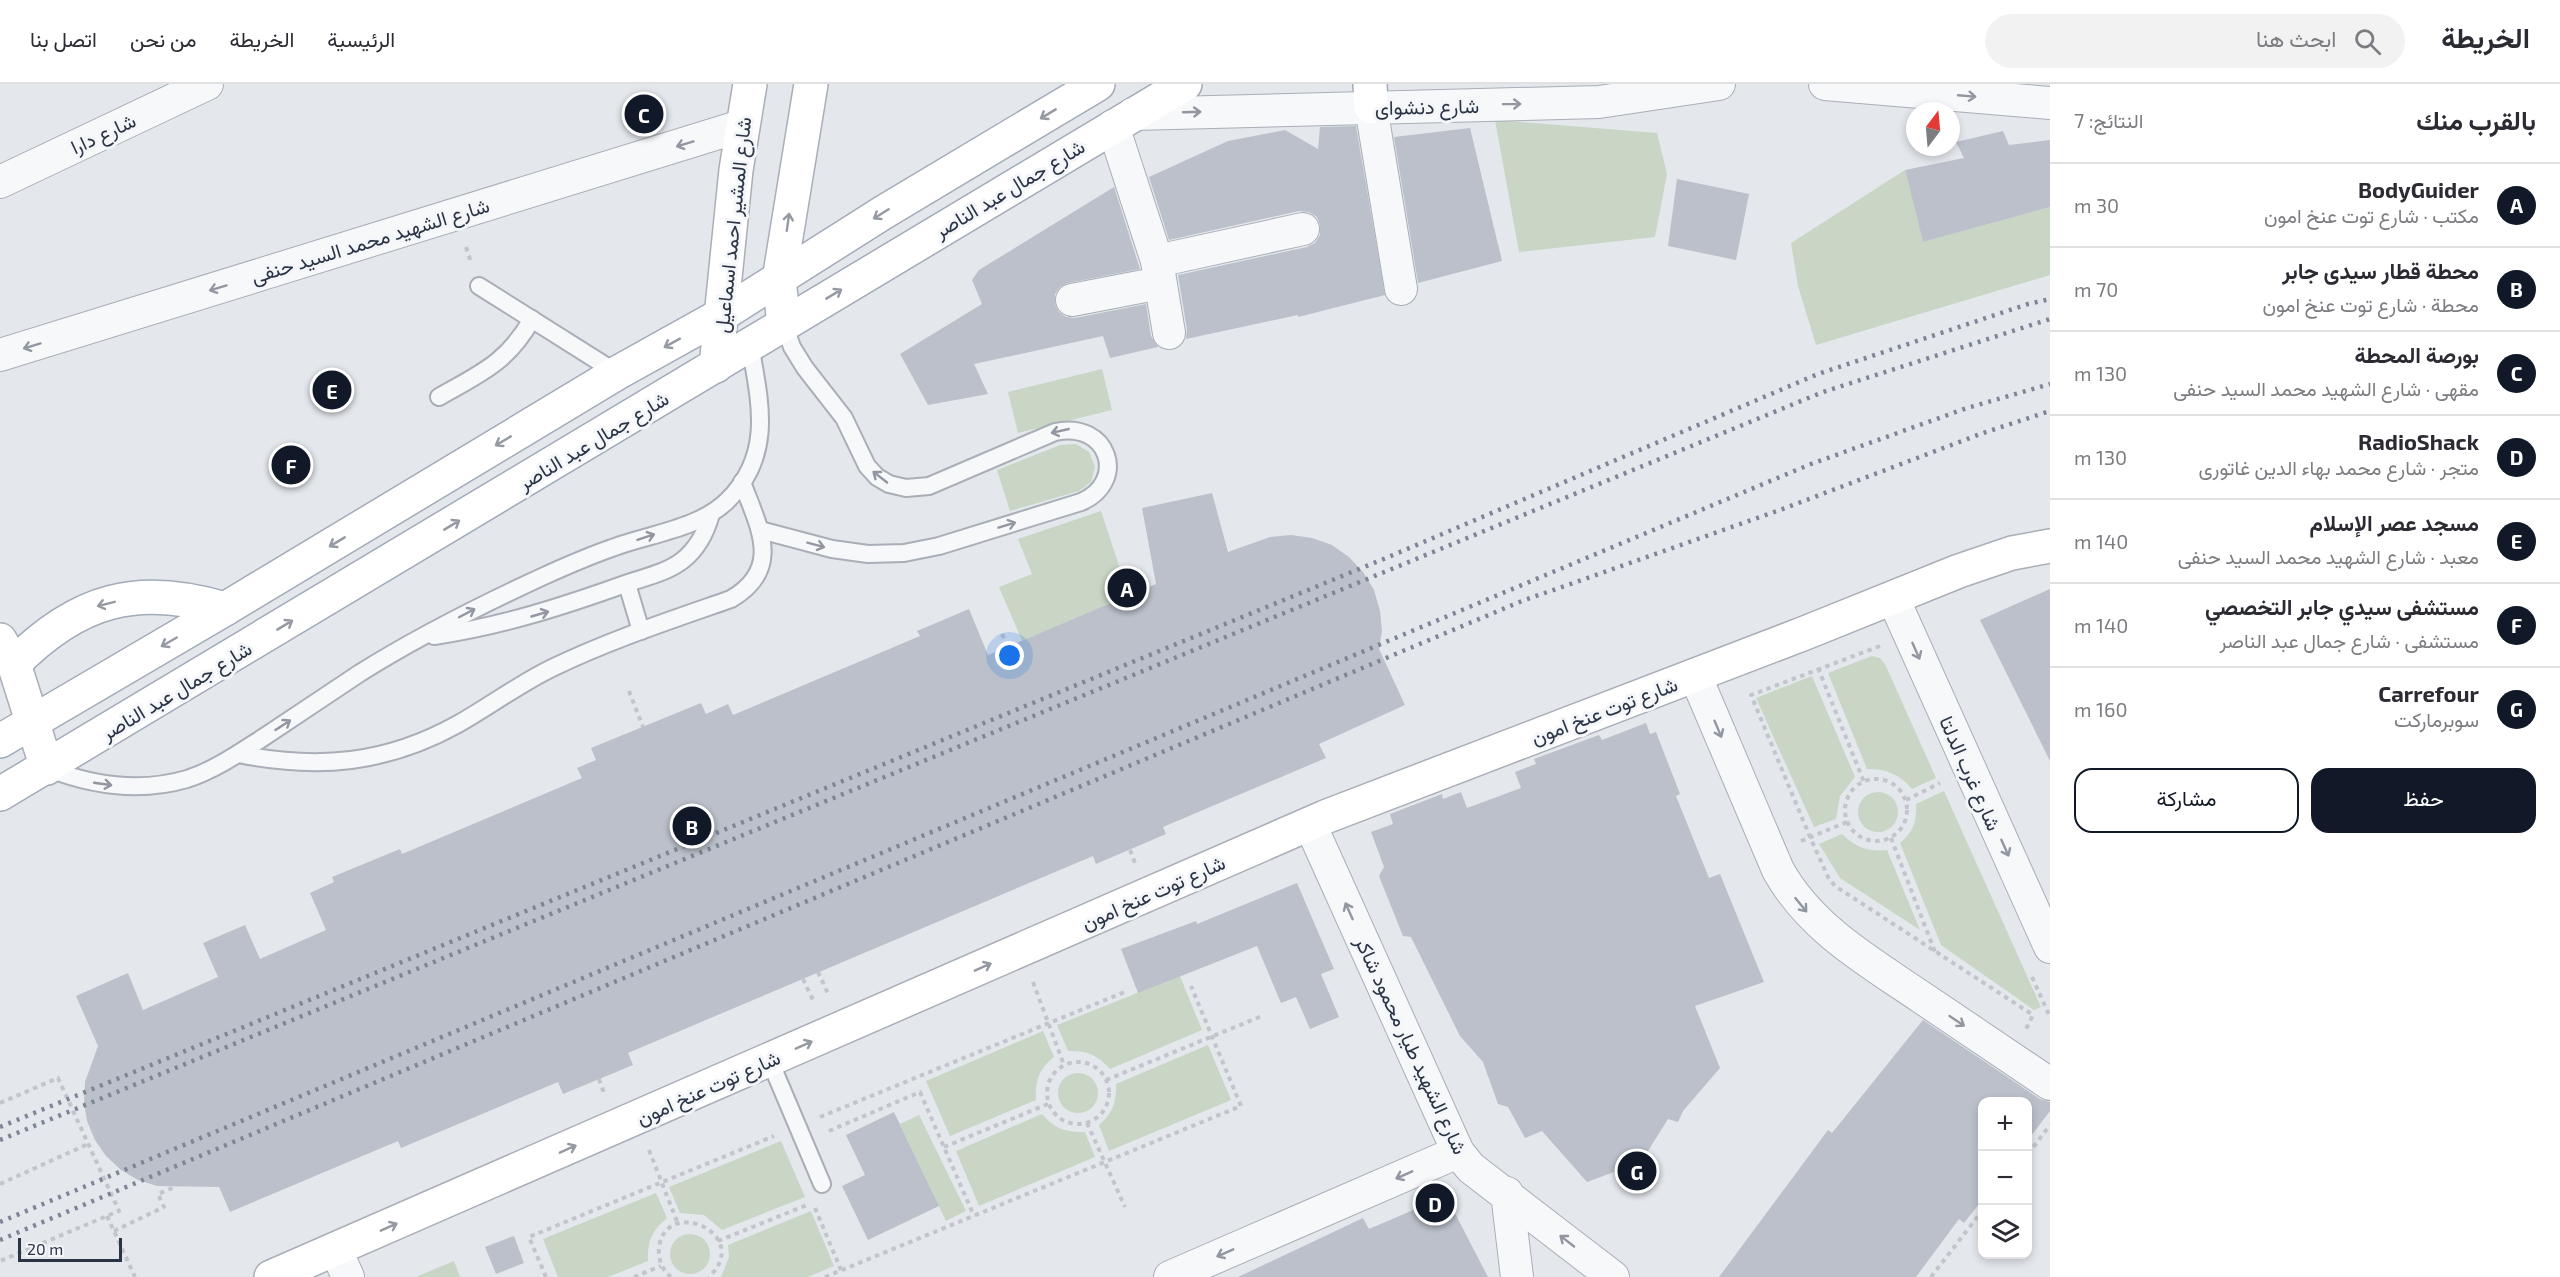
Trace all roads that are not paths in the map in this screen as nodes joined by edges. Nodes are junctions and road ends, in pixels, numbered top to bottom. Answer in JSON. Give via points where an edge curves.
{"nodes":[{"id":1,"x":207,"y":84,"type":"edge"},
{"id":2,"x":750,"y":84,"type":"edge"},
{"id":3,"x":811,"y":84,"type":"edge"},
{"id":4,"x":1098,"y":84,"type":"edge"},
{"id":5,"x":1185,"y":84,"type":"edge"},
{"id":6,"x":1719,"y":84,"type":"edge"},
{"id":7,"x":1825,"y":84,"type":"edge"},
{"id":8,"x":1689,"y":86,"type":"edge"},
{"id":9,"x":161,"y":94,"type":"edge"},
{"id":10,"x":1371,"y":95,"type":"edge"},
{"id":11,"x":2050,"y":103,"type":"edge"},
{"id":12,"x":1123,"y":120,"type":"junction"},
{"id":13,"x":741,"y":126,"type":"junction"},
{"id":14,"x":0,"y":182,"type":"edge"},
{"id":15,"x":1303,"y":229,"type":"dead end"},
{"id":16,"x":1158,"y":272,"type":"junction"},
{"id":17,"x":779,"y":280,"type":"junction"},
{"id":18,"x":479,"y":286,"type":"road end"},
{"id":19,"x":1401,"y":289,"type":"dead end"},
{"id":20,"x":1072,"y":300,"type":"dead end"},
{"id":21,"x":723,"y":314,"type":"junction"},
{"id":22,"x":532,"y":319,"type":"junction"},
{"id":23,"x":784,"y":324,"type":"junction"},
{"id":24,"x":1169,"y":333,"type":"dead end"},
{"id":25,"x":750,"y":345,"type":"junction"},
{"id":26,"x":0,"y":355,"type":"edge"},
{"id":27,"x":717,"y":366,"type":"junction"},
{"id":28,"x":617,"y":373,"type":"junction"},
{"id":29,"x":439,"y":396,"type":"dead end"},
{"id":30,"x":742,"y":482,"type":"junction"},
{"id":31,"x":711,"y":514,"type":"junction"},
{"id":32,"x":760,"y":530,"type":"junction"},
{"id":33,"x":2050,"y":546,"type":"edge"},
{"id":34,"x":627,"y":584,"type":"junction"},
{"id":35,"x":1893,"y":598,"type":"junction"},
{"id":36,"x":225,"y":609,"type":"junction"},
{"id":37,"x":641,"y":631,"type":"junction"},
{"id":38,"x":421,"y":637,"type":"junction"},
{"id":39,"x":7,"y":652,"type":"edge"},
{"id":40,"x":1695,"y":675,"type":"junction"},
{"id":41,"x":34,"y":721,"type":"junction"},
{"id":42,"x":0,"y":741,"type":"edge"},
{"id":43,"x":238,"y":754,"type":"junction"},
{"id":44,"x":47,"y":768,"type":"junction"},
{"id":45,"x":0,"y":794,"type":"edge"},
{"id":46,"x":1310,"y":824,"type":"junction"},
{"id":47,"x":2050,"y":945,"type":"edge"},
{"id":48,"x":770,"y":1060,"type":"junction"},
{"id":49,"x":2050,"y":1084,"type":"edge"},
{"id":50,"x":1458,"y":1152,"type":"junction"},
{"id":51,"x":822,"y":1184,"type":"dead end"},
{"id":52,"x":1507,"y":1193,"type":"junction"},
{"id":53,"x":342,"y":1264,"type":"edge"},
{"id":54,"x":271,"y":1277,"type":"edge"},
{"id":55,"x":1170,"y":1277,"type":"edge"},
{"id":56,"x":1517,"y":1277,"type":"edge"},
{"id":57,"x":1613,"y":1277,"type":"edge"}],
"edges":[{"from":1,"to":9,"type":"street","name":"شارع دارا"},
{"from":2,"to":13,"type":"main road","name":"شارع المشير احمد اسماعيل"},
{"from":17,"to":3,"type":"main road","one_way":true},
{"from":4,"to":17,"type":"main road","one_way":true},
{"from":5,"to":12,"type":"main road","name":"شارع جمال عبد الناصر"},
{"from":6,"to":8,"type":"street","name":"شارع دنشواى"},
{"from":7,"to":11,"type":"street","one_way":true},
{"from":10,"to":8,"type":"street","name":"شارع دنشواى","one_way":true,"via":[[1599,102]]},
{"from":9,"to":14,"type":"street","name":"شارع دارا"},
{"from":12,"to":10,"type":"street","name":"شارع دنشواى","one_way":true},
{"from":10,"to":19,"type":"street"},
{"from":12,"to":16,"type":"street"},
{"from":23,"to":12,"type":"main road","name":"شارع جمال عبد الناصر","one_way":true},
{"from":13,"to":21,"type":"main road","name":"شارع المشير احمد اسماعيل"},
{"from":13,"to":26,"type":"street","name":"شارع الشهيد محمد السيد حنفى","one_way":true},
{"from":15,"to":16,"type":"street"},
{"from":16,"to":20,"type":"street"},
{"from":16,"to":24,"type":"street"},
{"from":17,"to":21,"type":"main road"},
{"from":17,"to":23,"type":"main road"},
{"from":18,"to":22,"type":"lane"},
{"from":21,"to":27,"type":"main road","name":"شارع المشير احمد اسماعيل"},
{"from":21,"to":28,"type":"main road","one_way":true},
{"from":22,"to":28,"type":"lane"},
{"from":22,"to":29,"type":"lane","via":[[516,344],[495,365]]},
{"from":23,"to":25,"type":"main road","name":"شارع جمال عبد الناصر"},
{"from":32,"to":23,"type":"lane","one_way":true,"via":[[832,549],[904,553],[1081,502],[1093,496],[1107,474],[1108,460],[1098,442],[1082,430],[1068,429],[929,486],[906,488],[889,484],[867,466],[844,418],[792,347]]},
{"from":25,"to":27,"type":"main road","name":"شارع جمال عبد الناصر"},
{"from":25,"to":30,"type":"lane","via":[[761,428],[758,447]]},
{"from":44,"to":27,"type":"main road","name":"شارع جمال عبد الناصر","one_way":true},
{"from":28,"to":36,"type":"main road","one_way":true},
{"from":30,"to":31,"type":"lane"},
{"from":30,"to":32,"type":"lane"},
{"from":31,"to":34,"type":"lane","via":[[701,540],[682,561]]},
{"from":38,"to":31,"type":"lane","one_way":true,"via":[[547,574]]},
{"from":32,"to":37,"type":"lane","via":[[764,557],[744,592]]},
{"from":33,"to":35,"type":"main road","name":"شارع توت عنخ امون","via":[[1984,561]]},
{"from":34,"to":37,"type":"lane"},
{"from":38,"to":34,"type":"lane","one_way":true,"via":[[538,615]]},
{"from":35,"to":40,"type":"main road","name":"شارع توت عنخ امون"},
{"from":35,"to":47,"type":"street","name":"شارع غرب الدلتا","one_way":true},
{"from":36,"to":39,"type":"main road","one_way":true,"via":[[160,596],[127,598],[95,607],[64,621],[38,640]]},
{"from":36,"to":41,"type":"main road","one_way":true},
{"from":37,"to":43,"type":"lane","via":[[550,668],[460,723],[390,754],[314,764],[275,762]]},
{"from":43,"to":38,"type":"lane","one_way":true},
{"from":39,"to":41,"type":"main road"},
{"from":40,"to":46,"type":"main road","name":"شارع توت عنخ امون"},
{"from":40,"to":49,"type":"street","one_way":true,"via":[[1771,854],[1792,894],[1824,928],[1874,965]]},
{"from":41,"to":42,"type":"main road"},
{"from":41,"to":44,"type":"main road"},
{"from":44,"to":43,"type":"lane","one_way":true,"via":[[102,785],[158,785],[186,779]]},
{"from":44,"to":45,"type":"main road","name":"شارع جمال عبد الناصر"},
{"from":48,"to":46,"type":"main road","name":"شارع توت عنخ امون","one_way":true},
{"from":50,"to":46,"type":"street","name":"شارع الشهيد طيار محمود شاكر","one_way":true},
{"from":48,"to":51,"type":"lane"},
{"from":53,"to":48,"type":"main road","name":"شارع توت عنخ امون","one_way":true,"via":[[636,1119]]},
{"from":50,"to":52,"type":"street","name":"شارع الشهيد طيار محمود شاكر","via":[[1471,1168]]},
{"from":50,"to":55,"type":"street","one_way":true},
{"from":52,"to":56,"type":"street"},
{"from":57,"to":52,"type":"street","name":"شارع الشهيد طيار محمود شاكر","one_way":true},
{"from":53,"to":54,"type":"main road","name":"شارع توت عنخ امون"}]}
